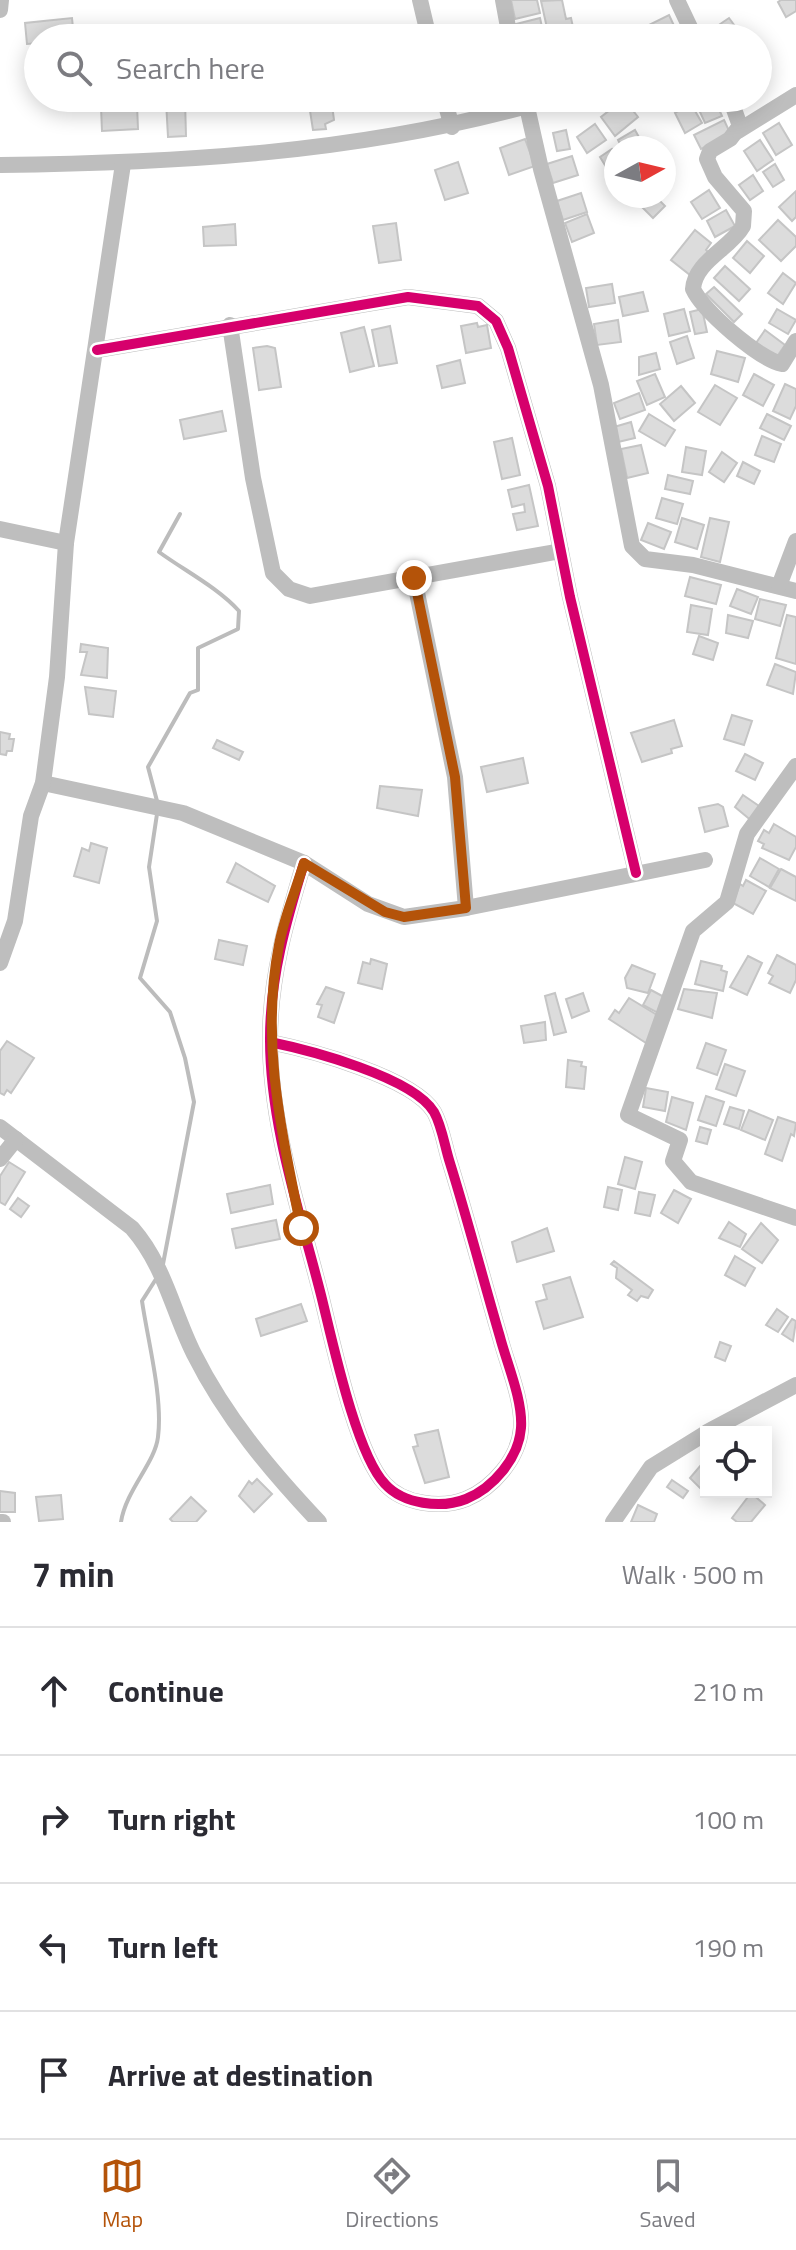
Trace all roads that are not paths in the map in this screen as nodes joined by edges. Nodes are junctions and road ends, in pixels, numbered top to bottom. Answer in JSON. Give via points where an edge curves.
{"nodes":[{"id":1,"x":1,"y":0,"type":"edge"},
{"id":2,"x":420,"y":0,"type":"edge"},
{"id":3,"x":503,"y":0,"type":"edge"},
{"id":4,"x":677,"y":0,"type":"edge"},
{"id":5,"x":0,"y":10,"type":"edge"},
{"id":6,"x":426,"y":24,"type":"edge"},
{"id":7,"x":507,"y":24,"type":"edge"},
{"id":8,"x":688,"y":24,"type":"edge"},
{"id":9,"x":796,"y":95,"type":"edge"},
{"id":10,"x":772,"y":110,"type":"edge"},
{"id":11,"x":448,"y":112,"type":"edge"},
{"id":12,"x":496,"y":112,"type":"edge"},
{"id":13,"x":529,"y":112,"type":"edge"},
{"id":14,"x":737,"y":112,"type":"edge"},
{"id":15,"x":769,"y":112,"type":"edge"},
{"id":16,"x":452,"y":127,"type":"junction"},
{"id":17,"x":738,"y":131,"type":"junction"},
{"id":18,"x":123,"y":164,"type":"junction"},
{"id":19,"x":0,"y":165,"type":"edge"},
{"id":20,"x":230,"y":325,"type":"junction"},
{"id":21,"x":796,"y":341,"type":"edge"},
{"id":22,"x":97,"y":350,"type":"junction"},
{"id":23,"x":0,"y":529,"type":"edge"},
{"id":24,"x":796,"y":541,"type":"edge"},
{"id":25,"x":66,"y":543,"type":"junction"},
{"id":26,"x":561,"y":551,"type":"junction"},
{"id":27,"x":414,"y":578,"type":"junction"},
{"id":28,"x":779,"y":586,"type":"junction"},
{"id":29,"x":796,"y":591,"type":"edge"},
{"id":30,"x":796,"y":766,"type":"edge"},
{"id":31,"x":43,"y":783,"type":"junction"},
{"id":32,"x":705,"y":860,"type":"dead end"},
{"id":33,"x":304,"y":863,"type":"junction"},
{"id":34,"x":636,"y":873,"type":"junction"},
{"id":35,"x":466,"y":908,"type":"junction"},
{"id":36,"x":0,"y":963,"type":"edge"},
{"id":37,"x":270,"y":1042,"type":"junction"},
{"id":38,"x":0,"y":1127,"type":"edge"},
{"id":39,"x":16,"y":1139,"type":"junction"},
{"id":40,"x":0,"y":1159,"type":"edge"},
{"id":41,"x":796,"y":1218,"type":"edge"},
{"id":42,"x":796,"y":1385,"type":"edge"},
{"id":43,"x":718,"y":1426,"type":"edge"},
{"id":44,"x":700,"y":1436,"type":"edge"},
{"id":45,"x":319,"y":1522,"type":"edge"},
{"id":46,"x":613,"y":1522,"type":"edge"}],
"edges":[{"from":1,"to":5,"type":"street"},
{"from":2,"to":6,"type":"street"},
{"from":3,"to":7,"type":"street"},
{"from":4,"to":8,"type":"street"},
{"from":9,"to":10,"type":"street"},
{"from":11,"to":16,"type":"street"},
{"from":12,"to":16,"type":"street"},
{"from":13,"to":28,"type":"street","via":[[601,385],[632,546],[645,559]]},
{"from":14,"to":17,"type":"street"},
{"from":15,"to":17,"type":"street"},
{"from":16,"to":18,"type":"street","via":[[241,157]]},
{"from":17,"to":21,"type":"street","via":[[707,159],[744,211],[743,226],[702,267],[693,289],[740,338],[773,362],[782,364]]},
{"from":18,"to":19,"type":"street"},
{"from":18,"to":22,"type":"street"},
{"from":20,"to":22,"type":"street"},
{"from":20,"to":26,"type":"street","via":[[408,297],[478,306],[496,321],[508,348]]},
{"from":20,"to":27,"type":"street","via":[[273,573],[289,589],[310,596]]},
{"from":22,"to":25,"type":"street"},
{"from":23,"to":25,"type":"street"},
{"from":24,"to":28,"type":"street"},
{"from":25,"to":31,"type":"street"},
{"from":26,"to":27,"type":"street"},
{"from":26,"to":34,"type":"street"},
{"from":27,"to":35,"type":"street","via":[[455,777]]},
{"from":28,"to":29,"type":"street"},
{"from":30,"to":41,"type":"street","via":[[747,834],[727,902],[693,931],[628,1115],[680,1140],[673,1161],[691,1182]]},
{"from":31,"to":33,"type":"street","via":[[183,813]]},
{"from":31,"to":36,"type":"street","via":[[31,816],[15,921]]},
{"from":32,"to":34,"type":"street"},
{"from":33,"to":35,"type":"street","via":[[385,912],[404,917]]},
{"from":33,"to":37,"type":"street","via":[[279,943]]},
{"from":34,"to":35,"type":"street"},
{"from":37,"to":37,"type":"street","via":[[316,1052],[387,1079],[433,1111],[521,1426],[508,1465],[467,1498],[448,1504],[405,1498],[372,1469],[301,1228],[278,1121]]},
{"from":38,"to":39,"type":"street"},
{"from":39,"to":40,"type":"street"},
{"from":39,"to":45,"type":"street","via":[[148,1246],[194,1353],[233,1418],[253,1449]]},
{"from":42,"to":43,"type":"street"},
{"from":44,"to":46,"type":"street","via":[[651,1467]]}]}
